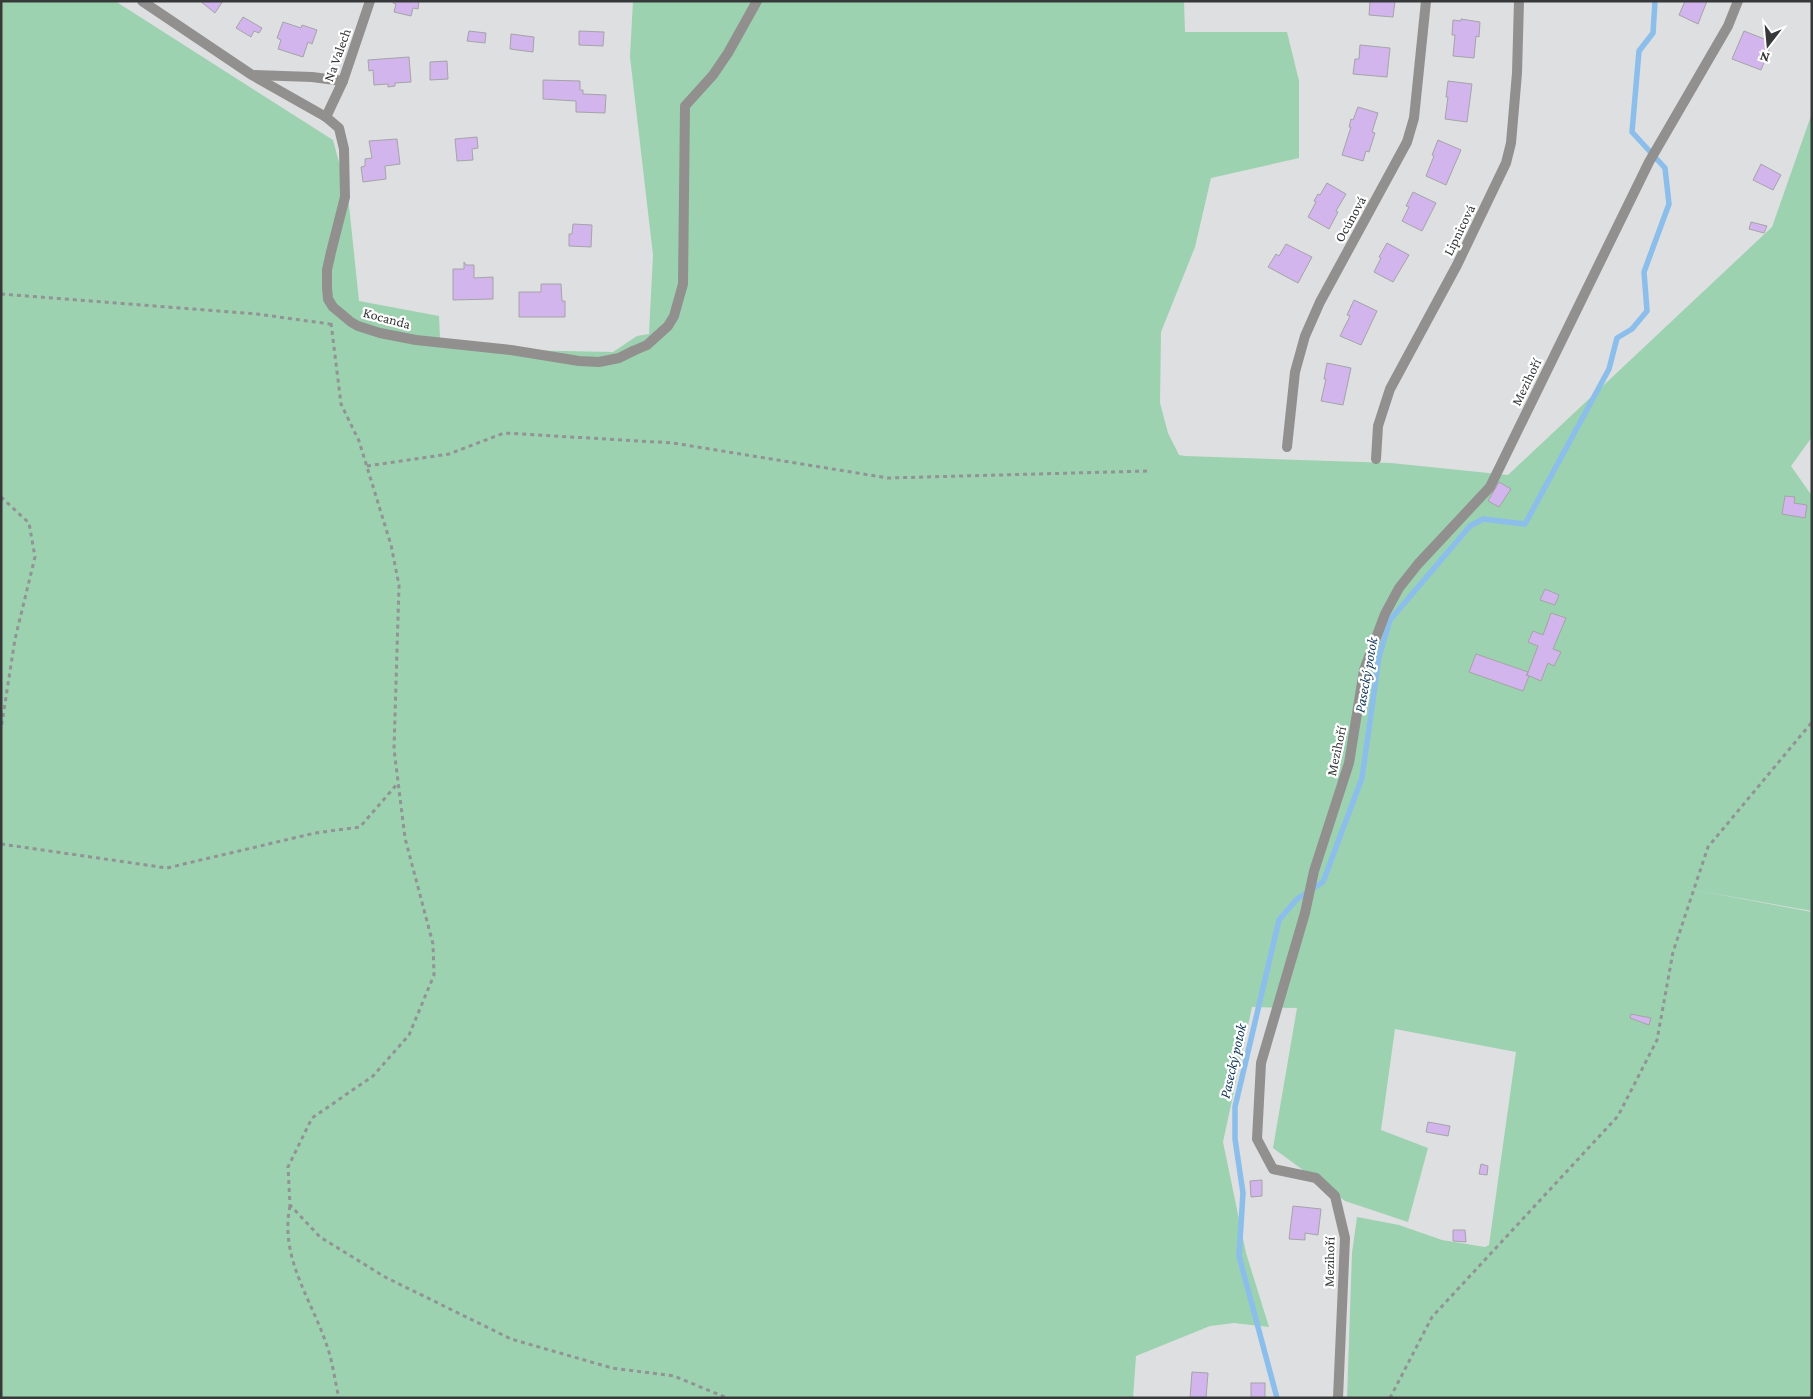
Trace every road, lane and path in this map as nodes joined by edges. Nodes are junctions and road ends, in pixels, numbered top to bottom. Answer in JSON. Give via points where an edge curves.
{"nodes":[{"id":1,"x":142,"y":1,"type":"edge"},
{"id":2,"x":370,"y":1,"type":"edge"},
{"id":3,"x":757,"y":1,"type":"edge"},
{"id":4,"x":1426,"y":1,"type":"edge"},
{"id":5,"x":1519,"y":1,"type":"edge"},
{"id":6,"x":1738,"y":1,"type":"edge"},
{"id":7,"x":252,"y":75,"type":"junction"},
{"id":8,"x":343,"y":81,"type":"junction"},
{"id":9,"x":326,"y":117,"type":"junction"},
{"id":10,"x":1,"y":294,"type":"edge"},
{"id":11,"x":333,"y":307,"type":"junction"},
{"id":12,"x":330,"y":324,"type":"junction"},
{"id":13,"x":1287,"y":447,"type":"dead end"},
{"id":14,"x":1376,"y":458,"type":"dead end"},
{"id":15,"x":367,"y":466,"type":"junction"},
{"id":16,"x":1148,"y":471,"type":"dead end"},
{"id":17,"x":1,"y":496,"type":"edge"},
{"id":18,"x":1812,"y":722,"type":"edge"},
{"id":19,"x":1,"y":729,"type":"edge"},
{"id":20,"x":399,"y":783,"type":"junction"},
{"id":21,"x":1,"y":844,"type":"edge"},
{"id":22,"x":290,"y":1206,"type":"junction"},
{"id":23,"x":339,"y":1398,"type":"edge"},
{"id":24,"x":727,"y":1398,"type":"edge"},
{"id":25,"x":1338,"y":1398,"type":"edge"},
{"id":26,"x":1390,"y":1398,"type":"edge"}],
"edges":[{"from":1,"to":7,"type":"street"},
{"from":2,"to":8,"type":"street","name":"Na Valech"},
{"from":3,"to":11,"type":"street","name":"Kocanda","via":[[713,75],[685,106],[683,284],[668,326],[646,345],[619,358],[579,361],[380,333],[358,326]]},
{"from":4,"to":13,"type":"street","name":"Ocúnová","via":[[1414,118],[1407,142],[1320,302],[1305,336],[1295,372]]},
{"from":5,"to":14,"type":"street","name":"Lipnicová","via":[[1517,73],[1511,143],[1506,163],[1457,265],[1390,389],[1378,426]]},
{"from":6,"to":25,"type":"street","name":"Mezihoří","via":[[1728,26],[1649,162],[1490,486],[1399,588],[1385,614],[1364,670],[1350,763],[1314,871],[1305,913],[1261,1063],[1257,1139],[1273,1169],[1316,1178],[1335,1196],[1344,1238]]},
{"from":7,"to":8,"type":"street"},
{"from":7,"to":9,"type":"street"},
{"from":8,"to":9,"type":"street","name":"Na Valech"},
{"from":9,"to":11,"type":"street","via":[[342,134],[346,183],[327,270],[328,299]]},
{"from":10,"to":12,"type":"path","via":[[257,314]]},
{"from":11,"to":12,"type":"path"},
{"from":12,"to":15,"type":"path","via":[[340,404],[359,441]]},
{"from":15,"to":16,"type":"path","via":[[449,454],[504,433],[672,443],[888,478]]},
{"from":15,"to":20,"type":"path","via":[[391,545],[399,585],[394,748]]},
{"from":17,"to":19,"type":"path","via":[[29,522],[36,557],[15,639]]},
{"from":18,"to":26,"type":"path","via":[[1708,847],[1673,952],[1657,1040],[1618,1116],[1432,1317]]},
{"from":20,"to":21,"type":"path","via":[[360,827],[315,833],[168,868]]},
{"from":20,"to":22,"type":"path","via":[[405,838],[433,944],[434,974],[409,1035],[373,1076],[312,1118],[288,1167]]},
{"from":22,"to":23,"type":"path","via":[[286,1223],[294,1269],[328,1348]]},
{"from":22,"to":24,"type":"path","via":[[320,1237],[384,1277],[511,1339],[612,1368],[674,1376]]}]}
